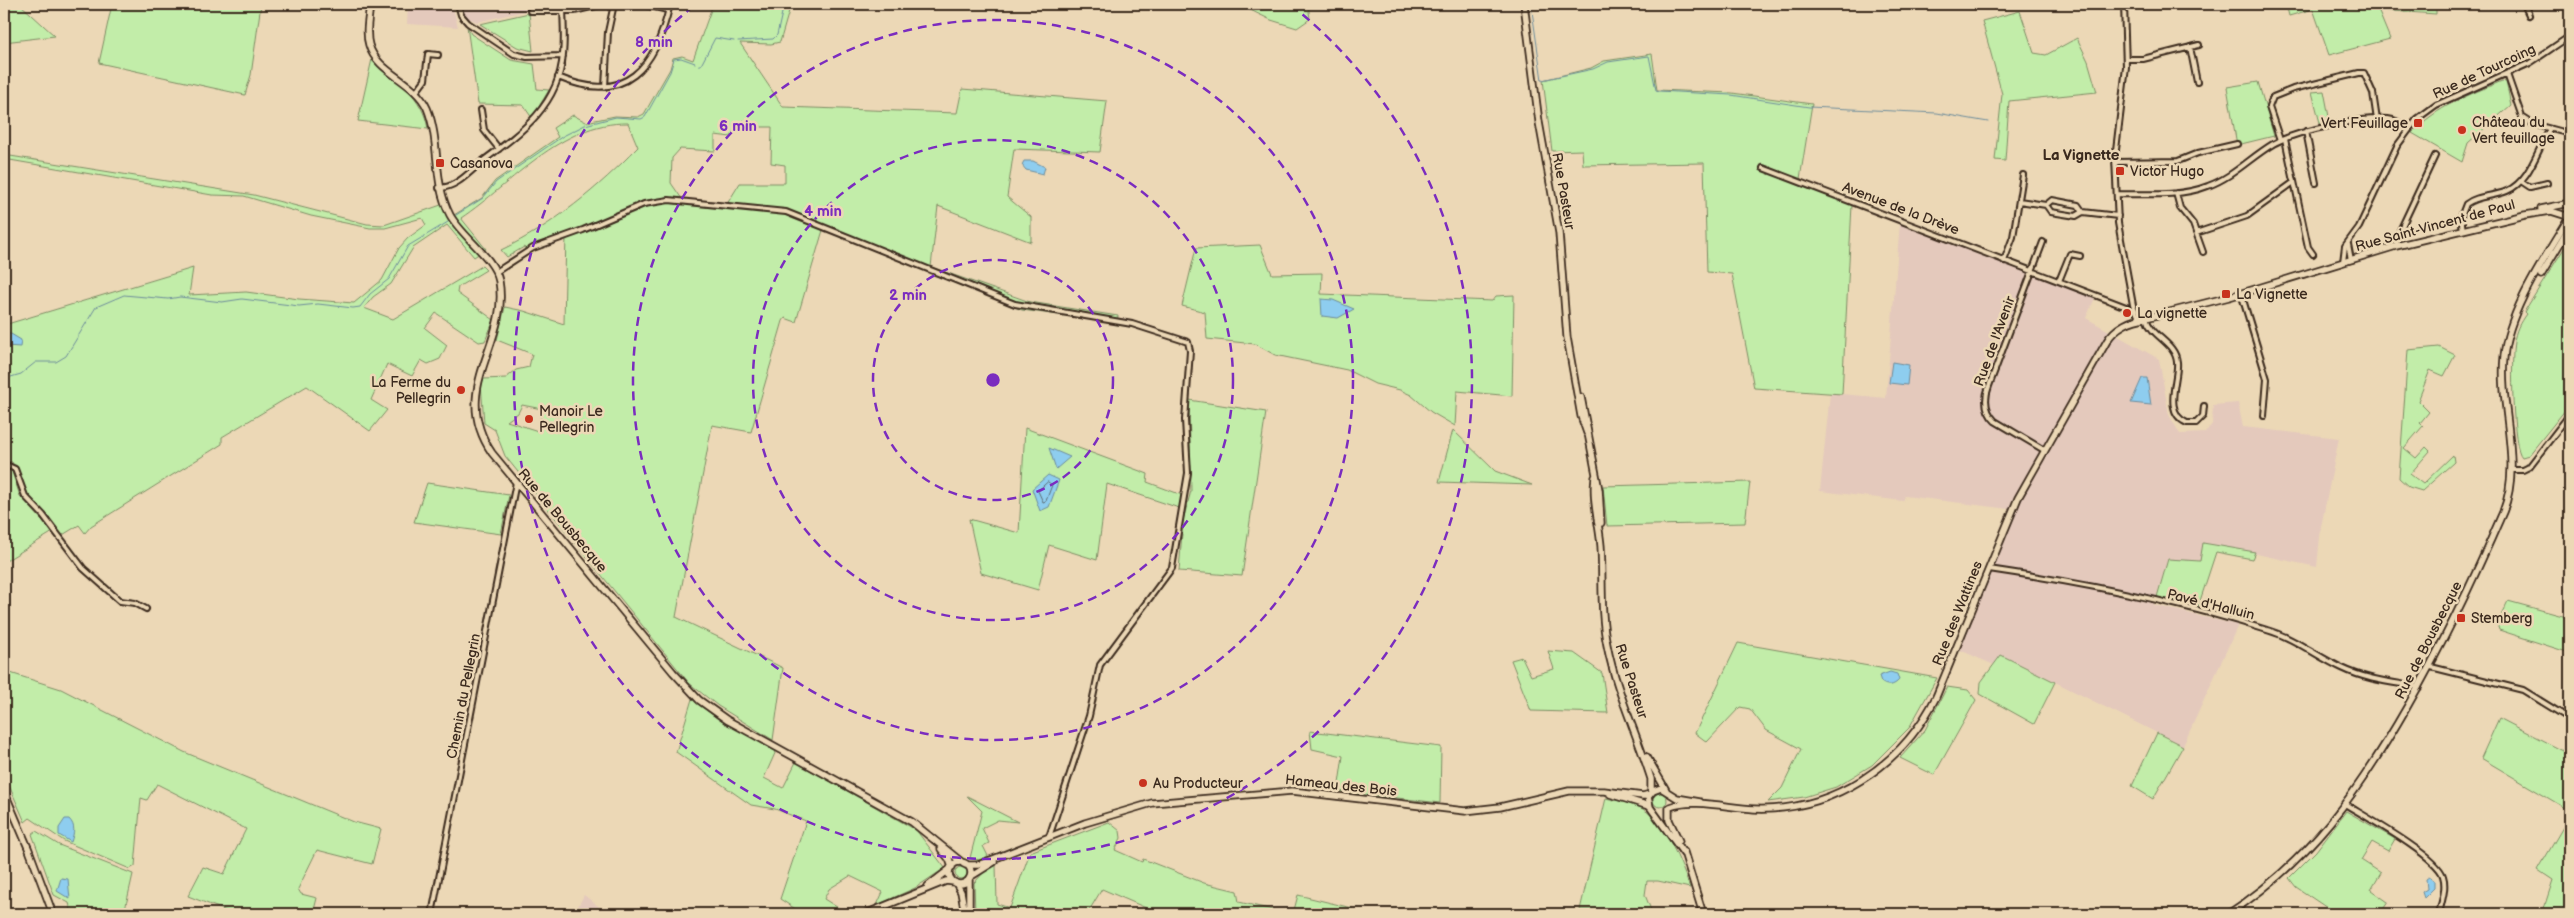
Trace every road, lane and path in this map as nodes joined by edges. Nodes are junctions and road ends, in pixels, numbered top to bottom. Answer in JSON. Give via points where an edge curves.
{"nodes":[{"id":1,"x":370,"y":4,"type":"edge"},
{"id":2,"x":458,"y":4,"type":"edge"},
{"id":3,"x":563,"y":4,"type":"edge"},
{"id":4,"x":604,"y":4,"type":"edge"},
{"id":5,"x":614,"y":4,"type":"edge"},
{"id":6,"x":641,"y":4,"type":"edge"},
{"id":7,"x":670,"y":4,"type":"edge"},
{"id":8,"x":1524,"y":4,"type":"edge"},
{"id":9,"x":2124,"y":4,"type":"edge"},
{"id":10,"x":2524,"y":4,"type":"edge"},
{"id":11,"x":668,"y":10,"type":"junction"},
{"id":12,"x":530,"y":11,"type":"dead end"},
{"id":13,"x":563,"y":11,"type":"junction"},
{"id":14,"x":2529,"y":15,"type":"dead end"},
{"id":15,"x":2570,"y":36,"type":"edge"},
{"id":16,"x":2199,"y":45,"type":"dead end"},
{"id":17,"x":2190,"y":47,"type":"junction"},
{"id":18,"x":438,"y":54,"type":"dead end"},
{"id":19,"x":563,"y":56,"type":"junction"},
{"id":20,"x":2126,"y":59,"type":"junction"},
{"id":21,"x":2507,"y":74,"type":"junction"},
{"id":22,"x":558,"y":77,"type":"junction"},
{"id":23,"x":2197,"y":82,"type":"dead end"},
{"id":24,"x":605,"y":87,"type":"junction"},
{"id":25,"x":416,"y":92,"type":"junction"},
{"id":26,"x":481,"y":110,"type":"dead end"},
{"id":27,"x":2377,"y":120,"type":"junction"},
{"id":28,"x":2409,"y":128,"type":"junction"},
{"id":29,"x":2550,"y":129,"type":"junction"},
{"id":30,"x":2306,"y":131,"type":"junction"},
{"id":31,"x":2570,"y":134,"type":"edge"},
{"id":32,"x":2285,"y":138,"type":"junction"},
{"id":33,"x":2280,"y":140,"type":"junction"},
{"id":34,"x":2238,"y":144,"type":"dead end"},
{"id":35,"x":499,"y":149,"type":"junction"},
{"id":36,"x":2435,"y":156,"type":"dead end"},
{"id":37,"x":2116,"y":162,"type":"junction"},
{"id":38,"x":1763,"y":168,"type":"dead end"},
{"id":39,"x":2023,"y":175,"type":"dead end"},
{"id":40,"x":2521,"y":180,"type":"junction"},
{"id":41,"x":2294,"y":182,"type":"junction"},
{"id":42,"x":2316,"y":183,"type":"dead end"},
{"id":43,"x":2547,"y":183,"type":"dead end"},
{"id":44,"x":440,"y":188,"type":"junction"},
{"id":45,"x":2176,"y":193,"type":"junction"},
{"id":46,"x":2117,"y":194,"type":"junction"},
{"id":47,"x":2019,"y":201,"type":"junction"},
{"id":48,"x":2570,"y":204,"type":"edge"},
{"id":49,"x":2046,"y":205,"type":"junction"},
{"id":50,"x":2084,"y":212,"type":"junction"},
{"id":51,"x":2525,"y":215,"type":"junction"},
{"id":52,"x":2118,"y":216,"type":"junction"},
{"id":53,"x":2570,"y":217,"type":"edge"},
{"id":54,"x":2570,"y":227,"type":"edge"},
{"id":55,"x":2463,"y":230,"type":"junction"},
{"id":56,"x":2196,"y":233,"type":"junction"},
{"id":57,"x":2043,"y":242,"type":"dead end"},
{"id":58,"x":2349,"y":242,"type":"junction"},
{"id":59,"x":2396,"y":246,"type":"junction"},
{"id":60,"x":2203,"y":252,"type":"dead end"},
{"id":61,"x":2313,"y":254,"type":"dead end"},
{"id":62,"x":2080,"y":256,"type":"dead end"},
{"id":63,"x":2351,"y":260,"type":"junction"},
{"id":64,"x":2004,"y":261,"type":"junction"},
{"id":65,"x":2343,"y":262,"type":"junction"},
{"id":66,"x":2031,"y":271,"type":"junction"},
{"id":67,"x":496,"y":272,"type":"junction"},
{"id":68,"x":2059,"y":281,"type":"junction"},
{"id":69,"x":2241,"y":293,"type":"junction"},
{"id":70,"x":2134,"y":310,"type":"junction"},
{"id":71,"x":2518,"y":311,"type":"junction"},
{"id":72,"x":2139,"y":318,"type":"junction"},
{"id":73,"x":2146,"y":318,"type":"junction"},
{"id":74,"x":2204,"y":406,"type":"dead end"},
{"id":75,"x":2570,"y":414,"type":"edge"},
{"id":76,"x":2264,"y":416,"type":"dead end"},
{"id":77,"x":2044,"y":450,"type":"junction"},
{"id":78,"x":4,"y":464,"type":"edge"},
{"id":79,"x":2511,"y":470,"type":"junction"},
{"id":80,"x":516,"y":482,"type":"junction"},
{"id":81,"x":1989,"y":569,"type":"junction"},
{"id":82,"x":146,"y":609,"type":"dead end"},
{"id":83,"x":2431,"y":666,"type":"junction"},
{"id":84,"x":2419,"y":687,"type":"junction"},
{"id":85,"x":2570,"y":719,"type":"edge"},
{"id":86,"x":1637,"y":738,"type":"junction"},
{"id":87,"x":1586,"y":790,"type":"junction"},
{"id":88,"x":4,"y":791,"type":"edge"},
{"id":89,"x":1668,"y":792,"type":"junction"},
{"id":90,"x":1650,"y":793,"type":"junction"},
{"id":91,"x":2345,"y":804,"type":"junction"},
{"id":92,"x":1716,"y":805,"type":"junction"},
{"id":93,"x":1652,"y":808,"type":"junction"},
{"id":94,"x":1669,"y":808,"type":"junction"},
{"id":95,"x":926,"y":832,"type":"junction"},
{"id":96,"x":1049,"y":837,"type":"junction"},
{"id":97,"x":1010,"y":854,"type":"junction"},
{"id":98,"x":1684,"y":854,"type":"junction"},
{"id":99,"x":965,"y":864,"type":"junction"},
{"id":100,"x":952,"y":868,"type":"junction"},
{"id":101,"x":970,"y":879,"type":"junction"},
{"id":102,"x":954,"y":882,"type":"junction"},
{"id":103,"x":911,"y":896,"type":"junction"},
{"id":104,"x":53,"y":914,"type":"edge"},
{"id":105,"x":432,"y":914,"type":"edge"},
{"id":106,"x":865,"y":914,"type":"edge"},
{"id":107,"x":965,"y":914,"type":"edge"},
{"id":108,"x":969,"y":914,"type":"edge"},
{"id":109,"x":1703,"y":914,"type":"edge"},
{"id":110,"x":2228,"y":914,"type":"edge"},
{"id":111,"x":2439,"y":914,"type":"edge"}],
"edges":[{"from":1,"to":25,"type":"street","via":[[368,38],[371,50],[379,61]]},
{"from":2,"to":19,"type":"street","via":[[468,23],[514,54],[526,57]]},
{"from":3,"to":13,"type":"street"},
{"from":4,"to":13,"type":"street"},
{"from":5,"to":24,"type":"street","via":[[608,32]]},
{"from":6,"to":11,"type":"street"},
{"from":7,"to":11,"type":"street"},
{"from":8,"to":86,"type":"street","name":"Rue Pasteur","via":[[1539,122],[1559,233],[1565,321],[1599,498],[1606,644]]},
{"from":9,"to":20,"type":"street"},
{"from":10,"to":14,"type":"street"},
{"from":11,"to":24,"type":"street","via":[[659,40],[644,66],[625,81]]},
{"from":12,"to":13,"type":"street"},
{"from":13,"to":19,"type":"street"},
{"from":15,"to":21,"type":"street","name":"Rue de Tourcoing","via":[[2539,58]]},
{"from":16,"to":17,"type":"street"},
{"from":17,"to":20,"type":"street","via":[[2141,59]]},
{"from":17,"to":23,"type":"street"},
{"from":18,"to":25,"type":"street","via":[[428,54],[425,80]]},
{"from":19,"to":22,"type":"street"},
{"from":20,"to":37,"type":"street"},
{"from":21,"to":28,"type":"street","name":"Rue de Tourcoing","via":[[2436,105]]},
{"from":21,"to":29,"type":"street","via":[[2521,115],[2528,122]]},
{"from":22,"to":24,"type":"street","via":[[584,87]]},
{"from":22,"to":35,"type":"street","via":[[548,102],[538,115]]},
{"from":25,"to":44,"type":"street","via":[[430,116]]},
{"from":26,"to":35,"type":"street","via":[[484,130]]},
{"from":27,"to":28,"type":"street","via":[[2393,120]]},
{"from":27,"to":30,"type":"street"},
{"from":27,"to":33,"type":"street","via":[[2369,80],[2364,73],[2359,73],[2273,97],[2270,112]]},
{"from":28,"to":58,"type":"street","name":"Rue de Tourcoing","via":[[2394,150]]},
{"from":29,"to":31,"type":"street"},
{"from":29,"to":40,"type":"street"},
{"from":30,"to":32,"type":"street"},
{"from":30,"to":42,"type":"street"},
{"from":32,"to":33,"type":"street"},
{"from":32,"to":41,"type":"street"},
{"from":33,"to":45,"type":"street","via":[[2217,182]]},
{"from":34,"to":37,"type":"street","via":[[2178,161]]},
{"from":35,"to":44,"type":"street","via":[[455,183]]},
{"from":36,"to":59,"type":"street","via":[[2396,237]]},
{"from":37,"to":46,"type":"street"},
{"from":38,"to":64,"type":"street","name":"Avenue de la Drève"},
{"from":39,"to":47,"type":"street"},
{"from":40,"to":43,"type":"street","via":[[2530,187]]},
{"from":40,"to":55,"type":"street","via":[[2506,192],[2468,203],[2462,218]]},
{"from":41,"to":56,"type":"street","via":[[2249,215]]},
{"from":41,"to":61,"type":"street","via":[[2308,248]]},
{"from":44,"to":67,"type":"street","via":[[455,223]]},
{"from":45,"to":46,"type":"street"},
{"from":45,"to":56,"type":"street","via":[[2178,205],[2192,221]]},
{"from":46,"to":52,"type":"street"},
{"from":47,"to":49,"type":"street"},
{"from":47,"to":64,"type":"street"},
{"from":48,"to":51,"type":"street","name":"Rue Saint-Vincent de Paul"},
{"from":49,"to":50,"type":"street","via":[[2051,212],[2076,216]]},
{"from":49,"to":50,"type":"street","via":[[2052,200],[2078,205]]},
{"from":50,"to":52,"type":"street"},
{"from":51,"to":53,"type":"street","name":"Rue Saint-Vincent de Paul","via":[[2551,211]]},
{"from":51,"to":55,"type":"street","name":"Rue Saint-Vincent de Paul"},
{"from":52,"to":70,"type":"street","via":[[2119,240]]},
{"from":53,"to":71,"type":"street"},
{"from":54,"to":71,"type":"street"},
{"from":55,"to":59,"type":"street","name":"Rue Saint-Vincent de Paul"},
{"from":56,"to":60,"type":"street"},
{"from":57,"to":66,"type":"street"},
{"from":58,"to":63,"type":"street","via":[[2347,248]]},
{"from":58,"to":65,"type":"street","name":"Rue de Tourcoing","via":[[2343,252]]},
{"from":59,"to":63,"type":"street","name":"Rue Saint-Vincent de Paul"},
{"from":62,"to":68,"type":"street","via":[[2070,254]]},
{"from":63,"to":65,"type":"street","name":"Rue Saint-Vincent de Paul"},
{"from":64,"to":66,"type":"street","name":"Avenue de la Drève"},
{"from":65,"to":69,"type":"street","name":"Rue Saint-Vincent de Paul"},
{"from":66,"to":68,"type":"street","name":"Avenue de la Drève"},
{"from":66,"to":77,"type":"street","name":"Rue de l'Avenir","via":[[1986,401],[1989,414],[1995,421]]},
{"from":67,"to":80,"type":"street","name":"Rue de Bousbecque","via":[[500,288],[499,312],[477,388],[476,409],[488,446]]},
{"from":67,"to":96,"type":"street","via":[[528,250],[652,201],[779,210],[1016,304],[1132,324],[1188,342],[1185,420],[1188,473],[1172,568],[1100,665],[1089,716]]},
{"from":68,"to":70,"type":"street","name":"Avenue de la Drève"},
{"from":69,"to":73,"type":"street","name":"Rue Saint-Vincent de Paul"},
{"from":69,"to":76,"type":"street","via":[[2267,379]]},
{"from":70,"to":72,"type":"street"},
{"from":71,"to":79,"type":"street","name":"Rue de Bousbecque","via":[[2504,358]]},
{"from":72,"to":73,"type":"street","name":"Rue Saint-Vincent de Paul"},
{"from":72,"to":77,"type":"street","name":"Rue des Wattines","via":[[2118,328],[2109,337]]},
{"from":73,"to":74,"type":"street","via":[[2175,354],[2177,369],[2172,384],[2177,415],[2187,423],[2196,423],[2203,416]]},
{"from":75,"to":79,"type":"street","via":[[2529,467]]},
{"from":77,"to":81,"type":"street","name":"Rue des Wattines","via":[[2014,507]]},
{"from":78,"to":82,"type":"street","via":[[15,468],[24,496],[43,515],[83,568],[120,601],[136,603]]},
{"from":79,"to":83,"type":"street","name":"Rue de Bousbecque","via":[[2504,509]]},
{"from":80,"to":95,"type":"street","name":"Rue de Bousbecque","via":[[673,672],[707,706],[738,727],[824,772]]},
{"from":80,"to":105,"type":"street","name":"Chemin du Pellegrin"},
{"from":81,"to":84,"type":"street","name":"Pavé d'Halluin","via":[[2101,588],[2254,626],[2290,638],[2362,676],[2384,683]]},
{"from":81,"to":92,"type":"street","name":"Rue des Wattines","via":[[1932,705],[1913,734],[1891,758],[1850,787],[1806,803],[1770,809]]},
{"from":83,"to":84,"type":"street","name":"Rue de Bousbecque"},
{"from":83,"to":85,"type":"street","via":[[2519,689]]},
{"from":84,"to":91,"type":"street","name":"Rue de Bousbecque","via":[[2376,760]]},
{"from":86,"to":89,"type":"street","name":"Rue Pasteur"},
{"from":86,"to":90,"type":"street","name":"Rue Pasteur","via":[[1652,781]]},
{"from":87,"to":90,"type":"street","name":"Hameau des Bois","via":[[1643,796]]},
{"from":87,"to":93,"type":"street","name":"Hameau des Bois","via":[[1638,801]]},
{"from":87,"to":96,"type":"street","name":"Hameau des Bois","via":[[1553,793],[1500,808],[1465,811],[1299,792],[1273,792],[1146,804]]},
{"from":88,"to":104,"type":"street"},
{"from":89,"to":90,"type":"street","via":[[1659,788]]},
{"from":89,"to":92,"type":"street","name":"Rue des Wattines","via":[[1679,798]]},
{"from":89,"to":94,"type":"street"},
{"from":90,"to":93,"type":"street","via":[[1648,800]]},
{"from":91,"to":110,"type":"street","name":"Rue de Bousbecque","via":[[2315,842],[2282,874]]},
{"from":91,"to":111,"type":"street","via":[[2438,867],[2444,884]]},
{"from":92,"to":94,"type":"street","name":"Rue des Wattines","via":[[1679,804]]},
{"from":93,"to":94,"type":"street","via":[[1661,812]]},
{"from":93,"to":98,"type":"street"},
{"from":94,"to":98,"type":"street","via":[[1669,820]]},
{"from":95,"to":99,"type":"street","name":"Rue de Bousbecque"},
{"from":95,"to":100,"type":"street","name":"Rue de Bousbecque","via":[[948,856]]},
{"from":96,"to":97,"type":"street","name":"Hameau des Bois"},
{"from":97,"to":99,"type":"street","name":"Hameau des Bois","via":[[975,866]]},
{"from":97,"to":101,"type":"street","name":"Hameau des Bois"},
{"from":98,"to":109,"type":"street"},
{"from":99,"to":100,"type":"street","via":[[958,863]]},
{"from":99,"to":101,"type":"street","via":[[971,870]]},
{"from":100,"to":102,"type":"street","via":[[950,875]]},
{"from":100,"to":103,"type":"street"},
{"from":101,"to":102,"type":"street","via":[[963,884]]},
{"from":101,"to":108,"type":"street"},
{"from":102,"to":103,"type":"street","via":[[946,881]]},
{"from":102,"to":107,"type":"street","via":[[961,892]]},
{"from":103,"to":106,"type":"street"}]}
